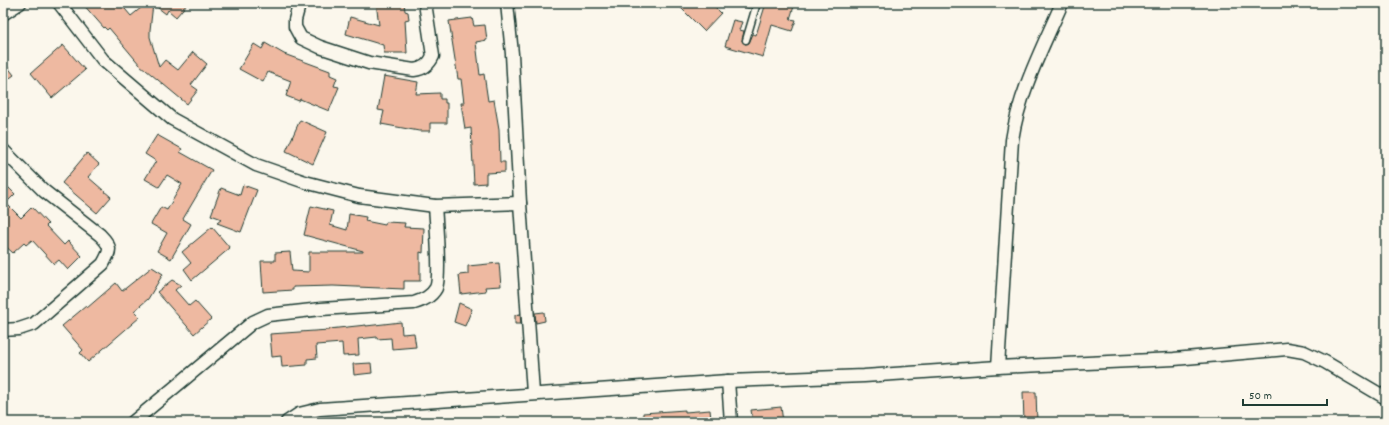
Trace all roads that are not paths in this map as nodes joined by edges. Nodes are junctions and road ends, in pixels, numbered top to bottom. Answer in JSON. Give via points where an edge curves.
{"nodes":[{"id":1,"x":20,"y":3,"type":"edge"},
{"id":2,"x":59,"y":3,"type":"edge"},
{"id":3,"x":301,"y":3,"type":"edge"},
{"id":4,"x":425,"y":3,"type":"edge"},
{"id":5,"x":507,"y":3,"type":"edge"},
{"id":6,"x":744,"y":3,"type":"edge"},
{"id":7,"x":756,"y":3,"type":"edge"},
{"id":8,"x":1062,"y":3,"type":"edge"},
{"id":9,"x":3,"y":14,"type":"edge"},
{"id":10,"x":746,"y":40,"type":"dead end"},
{"id":11,"x":3,"y":150,"type":"edge"},
{"id":12,"x":520,"y":203,"type":"junction"},
{"id":13,"x":435,"y":206,"type":"junction"},
{"id":14,"x":3,"y":330,"type":"edge"},
{"id":15,"x":998,"y":367,"type":"junction"},
{"id":16,"x":728,"y":381,"type":"junction"},
{"id":17,"x":533,"y":394,"type":"junction"},
{"id":18,"x":1386,"y":398,"type":"edge"},
{"id":19,"x":133,"y":422,"type":"edge"},
{"id":20,"x":287,"y":422,"type":"edge"},
{"id":21,"x":731,"y":422,"type":"edge"}],
"edges":[{"from":1,"to":9,"type":"street"},
{"from":2,"to":13,"type":"street","via":[[103,60],[172,119],[256,165],[305,182],[359,196]]},
{"from":3,"to":4,"type":"street","via":[[294,27],[301,38],[370,63],[414,70],[426,66],[433,56]]},
{"from":5,"to":12,"type":"street"},
{"from":6,"to":7,"type":"lane"},
{"from":7,"to":10,"type":"lane"},
{"from":8,"to":15,"type":"street","via":[[1023,96],[1012,140]]},
{"from":11,"to":14,"type":"street","via":[[44,191],[100,235],[110,249],[103,264],[34,324],[19,329]]},
{"from":12,"to":13,"type":"street"},
{"from":12,"to":17,"type":"street"},
{"from":13,"to":19,"type":"street","via":[[438,270],[436,287],[427,298],[414,303],[268,315],[253,322]]},
{"from":15,"to":16,"type":"street","via":[[864,376]]},
{"from":15,"to":18,"type":"street","via":[[1174,359],[1287,349],[1304,352]]},
{"from":16,"to":17,"type":"street"},
{"from":16,"to":21,"type":"street"},
{"from":17,"to":20,"type":"street","via":[[320,409],[299,414]]}]}
